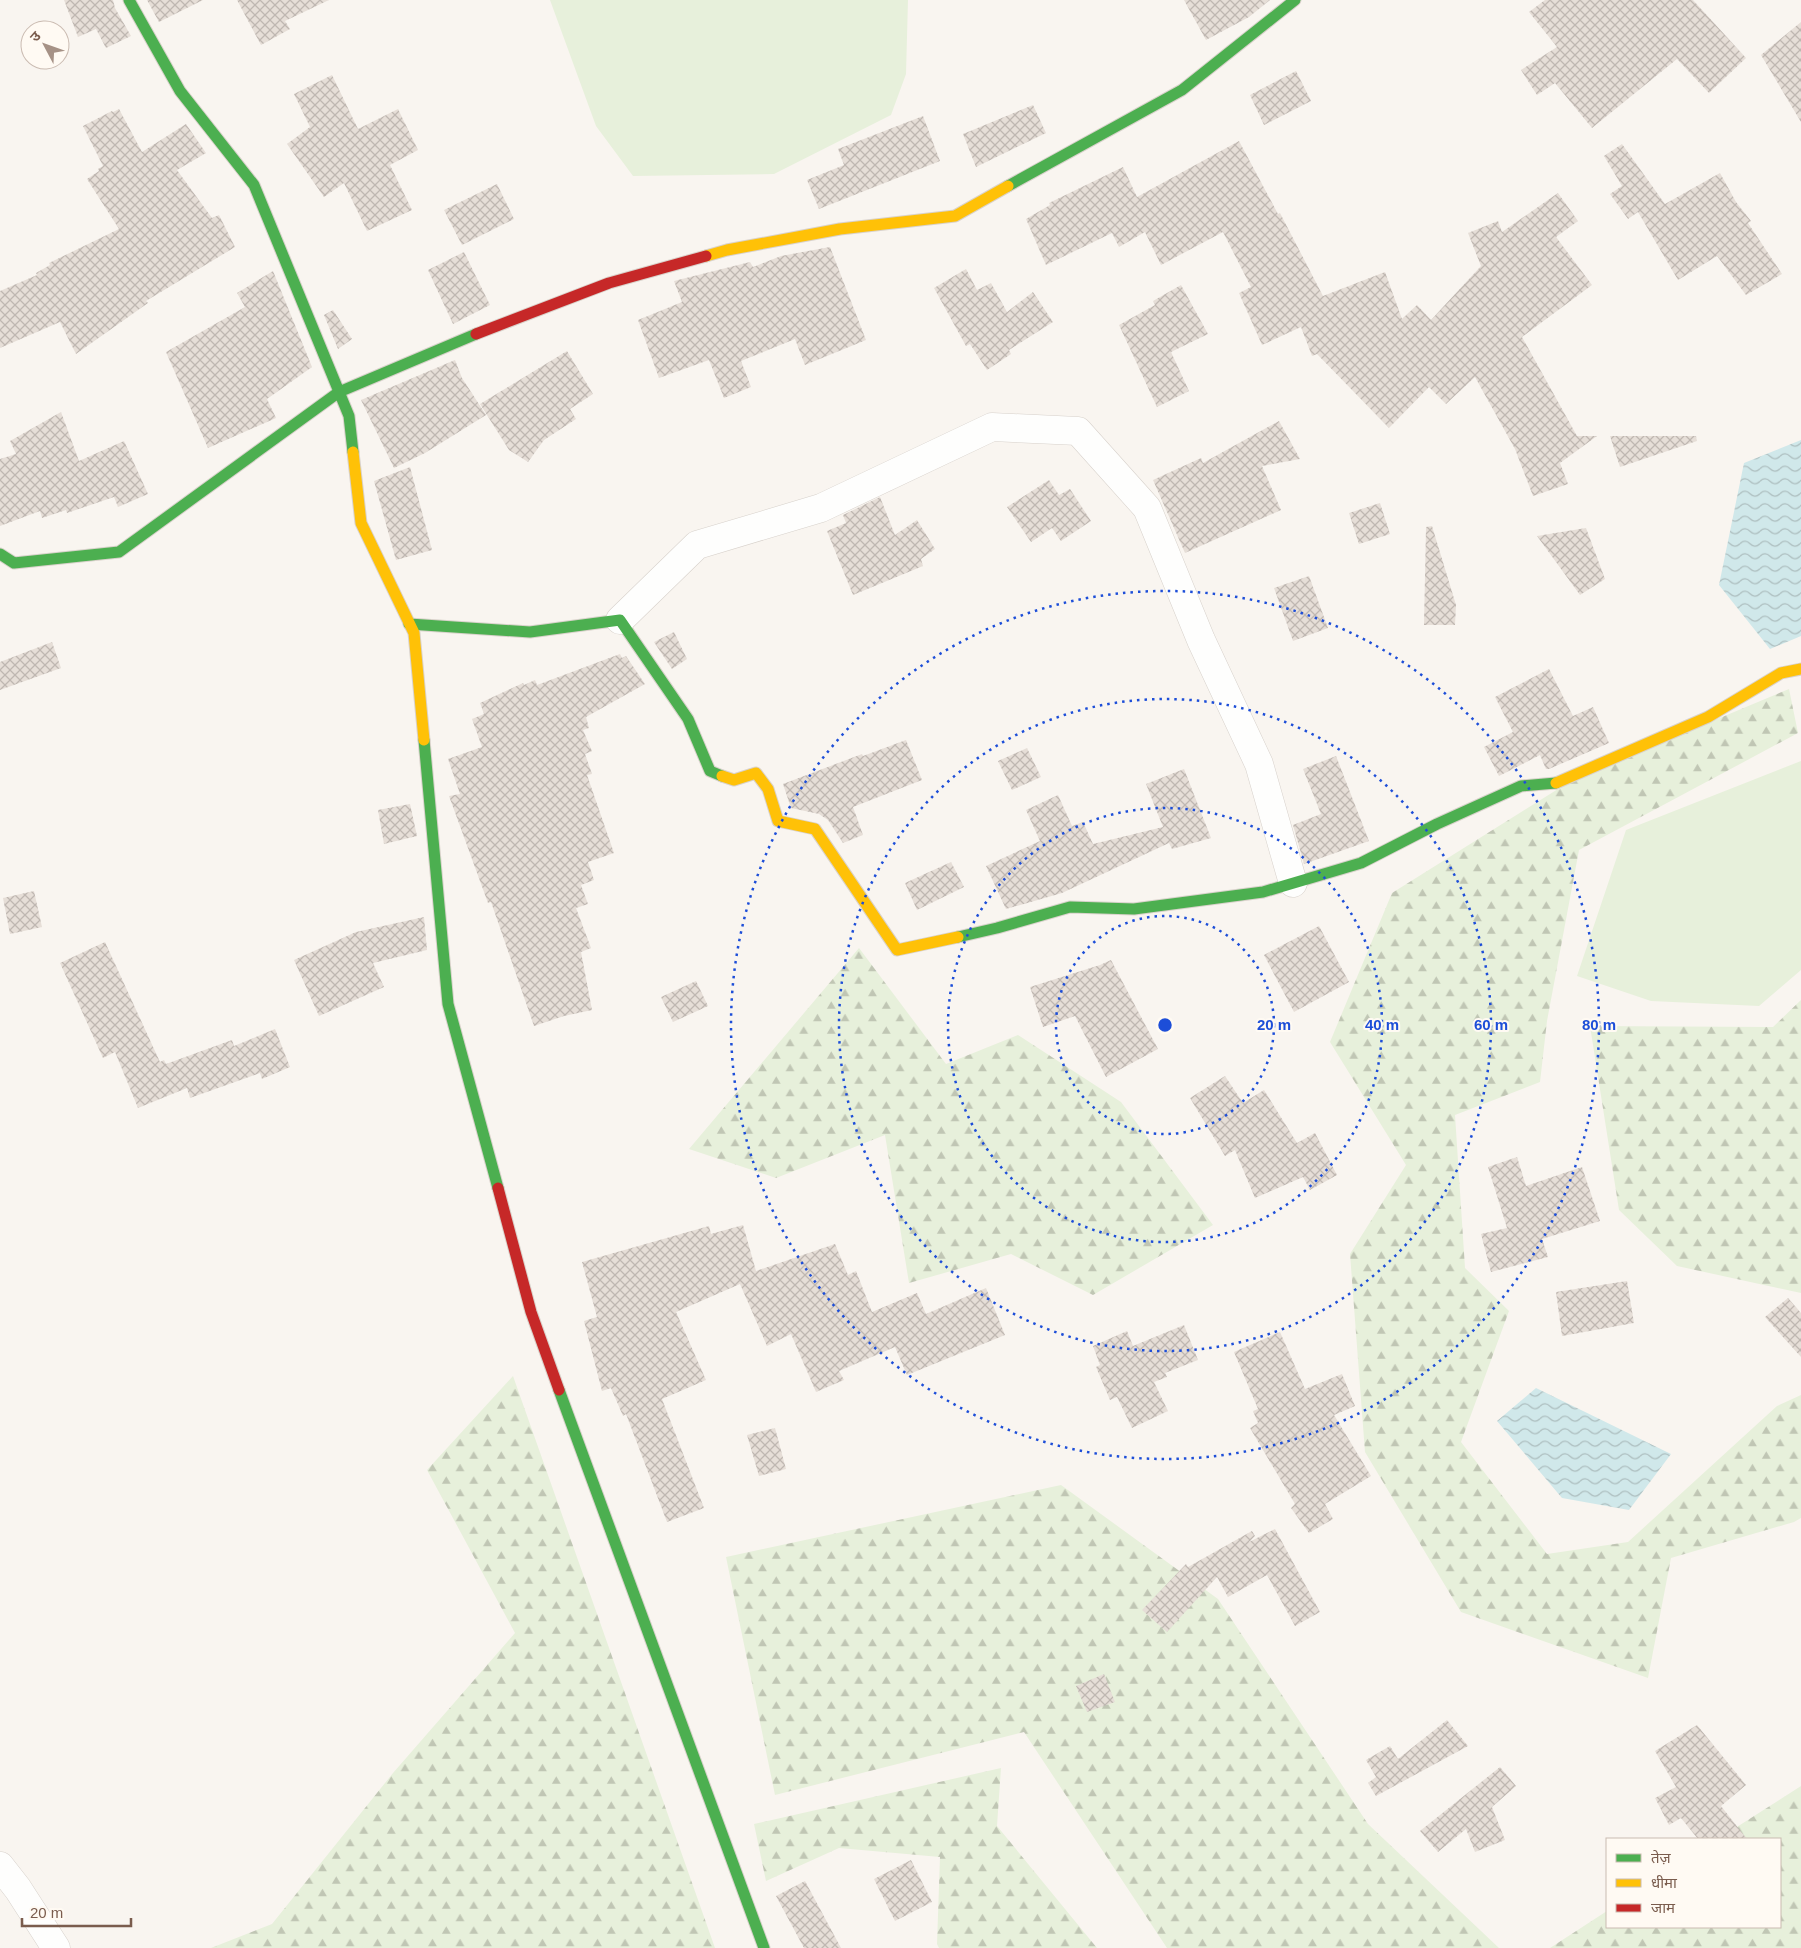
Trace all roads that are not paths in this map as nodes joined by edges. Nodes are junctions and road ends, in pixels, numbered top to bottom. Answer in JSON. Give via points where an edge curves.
{"nodes":[{"id":1,"x":129,"y":0,"type":"edge"},
{"id":2,"x":1295,"y":0,"type":"edge"},
{"id":3,"x":340,"y":392,"type":"junction"},
{"id":4,"x":0,"y":554,"type":"edge"},
{"id":5,"x":620,"y":620,"type":"junction"},
{"id":6,"x":409,"y":624,"type":"junction"},
{"id":7,"x":1801,"y":669,"type":"edge"},
{"id":8,"x":1293,"y":883,"type":"junction"},
{"id":9,"x":0,"y":1866,"type":"edge"},
{"id":10,"x":56,"y":1948,"type":"edge"},
{"id":11,"x":764,"y":1948,"type":"edge"}],
"edges":[{"from":1,"to":3,"type":"street","via":[[180,91],[254,185]]},
{"from":2,"to":3,"type":"street","via":[[1182,90],[955,216],[840,229],[727,250],[618,281],[490,328]]},
{"from":3,"to":4,"type":"street","via":[[119,552],[14,563]]},
{"from":3,"to":6,"type":"street","via":[[349,416],[361,523]]},
{"from":5,"to":6,"type":"street","via":[[530,632]]},
{"from":5,"to":8,"type":"street","via":[[688,719],[710,771],[734,780],[756,773],[763,779],[778,821],[815,829],[897,950],[997,928],[1070,907],[1134,909],[1263,892]]},
{"from":5,"to":8,"type":"street","via":[[697,545],[821,508],[992,427],[1078,431],[1147,508],[1201,640],[1259,764]]},
{"from":6,"to":11,"type":"street","via":[[414,633],[450,1014],[531,1312]]},
{"from":7,"to":8,"type":"street","via":[[1781,673],[1708,718],[1553,784],[1521,786],[1361,863]]},
{"from":9,"to":10,"type":"street"}]}
